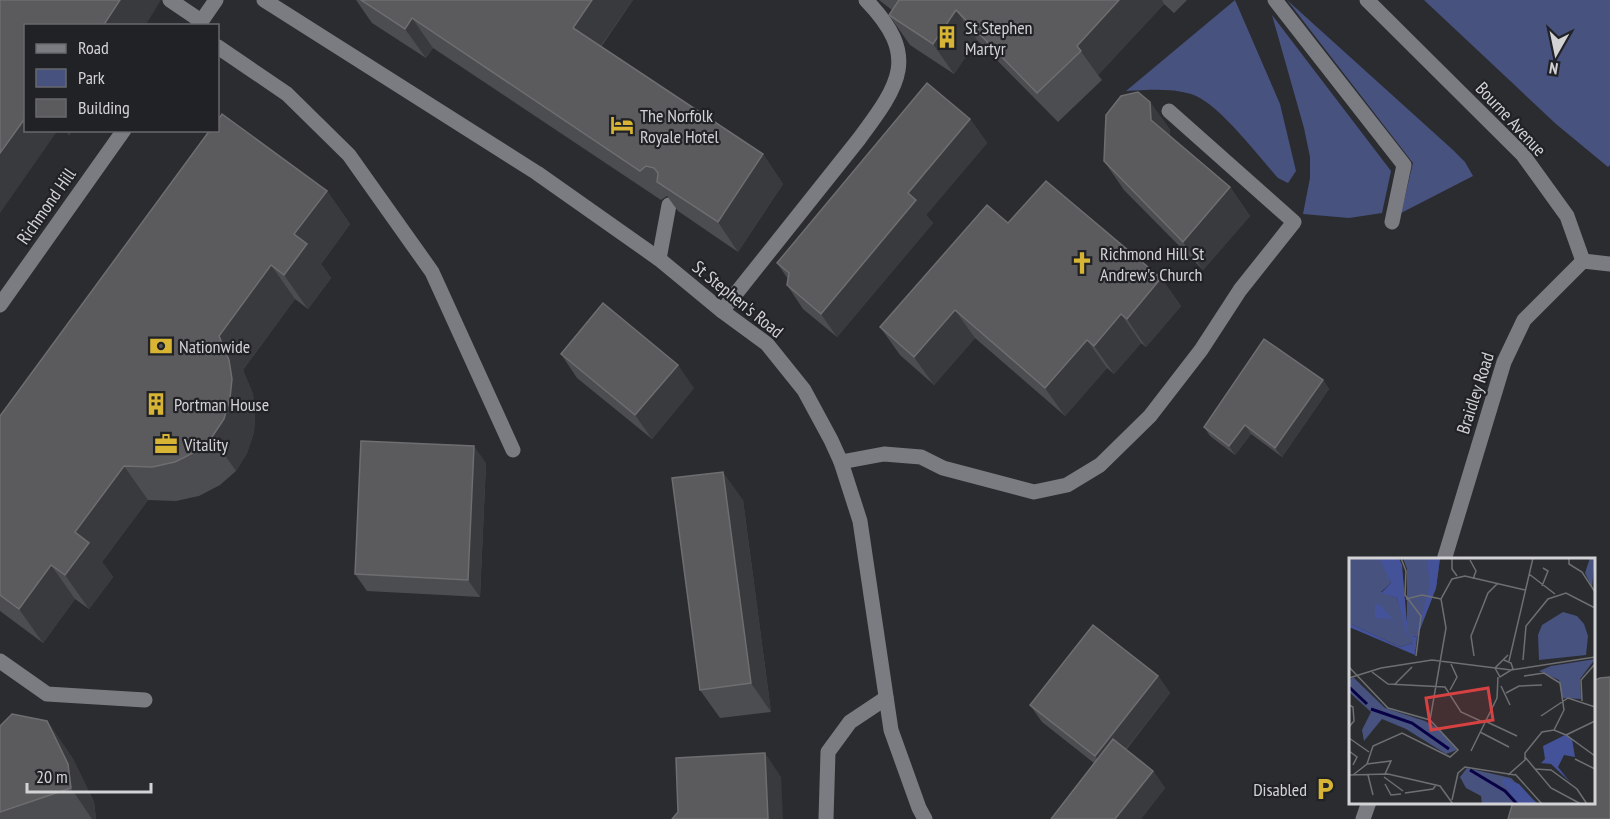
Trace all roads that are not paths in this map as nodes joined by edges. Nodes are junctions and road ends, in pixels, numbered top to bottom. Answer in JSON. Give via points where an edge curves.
{"nodes":[{"id":1,"x":170,"y":0,"type":"edge"},
{"id":2,"x":216,"y":0,"type":"edge"},
{"id":3,"x":264,"y":0,"type":"edge"},
{"id":4,"x":866,"y":0,"type":"edge"},
{"id":5,"x":1275,"y":0,"type":"edge"},
{"id":6,"x":1367,"y":0,"type":"edge"},
{"id":7,"x":200,"y":23,"type":"edge"},
{"id":8,"x":219,"y":48,"type":"edge"},
{"id":9,"x":1169,"y":111,"type":"dead end"},
{"id":10,"x":123,"y":132,"type":"edge"},
{"id":11,"x":669,"y":206,"type":"edge"},
{"id":12,"x":1392,"y":222,"type":"dead end"},
{"id":13,"x":659,"y":259,"type":"junction"},
{"id":14,"x":1583,"y":261,"type":"junction"},
{"id":15,"x":1610,"y":264,"type":"edge"},
{"id":16,"x":0,"y":305,"type":"edge"},
{"id":17,"x":722,"y":311,"type":"junction"},
{"id":18,"x":513,"y":450,"type":"dead end"},
{"id":19,"x":841,"y":462,"type":"junction"},
{"id":20,"x":1445,"y":558,"type":"edge"},
{"id":21,"x":0,"y":661,"type":"edge"},
{"id":22,"x":886,"y":698,"type":"junction"},
{"id":23,"x":145,"y":700,"type":"dead end"},
{"id":24,"x":1368,"y":804,"type":"edge"},
{"id":25,"x":826,"y":819,"type":"edge"},
{"id":26,"x":925,"y":819,"type":"edge"},
{"id":27,"x":1363,"y":819,"type":"edge"}],
"edges":[{"from":1,"to":7,"type":"street"},
{"from":2,"to":7,"type":"street"},
{"from":3,"to":13,"type":"street","name":"St Stephen's Road","via":[[537,173]]},
{"from":4,"to":17,"type":"street","via":[[884,18],[895,39],[899,63],[896,83],[860,139]]},
{"from":5,"to":12,"type":"street","via":[[1404,165]]},
{"from":6,"to":14,"type":"street","name":"Bourne Avenue","via":[[1522,155],[1567,216]]},
{"from":8,"to":18,"type":"street","via":[[287,94],[349,155],[432,272]]},
{"from":9,"to":19,"type":"street","via":[[1294,222],[1150,416],[1100,465],[1067,485],[1034,492],[943,468],[921,457],[884,454]]},
{"from":10,"to":16,"type":"street","name":"Richmond Hill"},
{"from":11,"to":13,"type":"street"},
{"from":13,"to":17,"type":"street","name":"St Stephen's Road"},
{"from":14,"to":15,"type":"street"},
{"from":14,"to":20,"type":"street","name":"Braidley Road","via":[[1524,320],[1504,362]]},
{"from":17,"to":19,"type":"street","name":"St Stephen's Road","via":[[767,344],[804,390]]},
{"from":19,"to":22,"type":"street","name":"St Stephen's Road","via":[[860,521]]},
{"from":21,"to":23,"type":"street","via":[[47,694]]},
{"from":22,"to":25,"type":"street","via":[[850,722],[828,752]]},
{"from":22,"to":26,"type":"street","name":"St Stephen's Road","via":[[891,730]]},
{"from":24,"to":27,"type":"street"}]}
